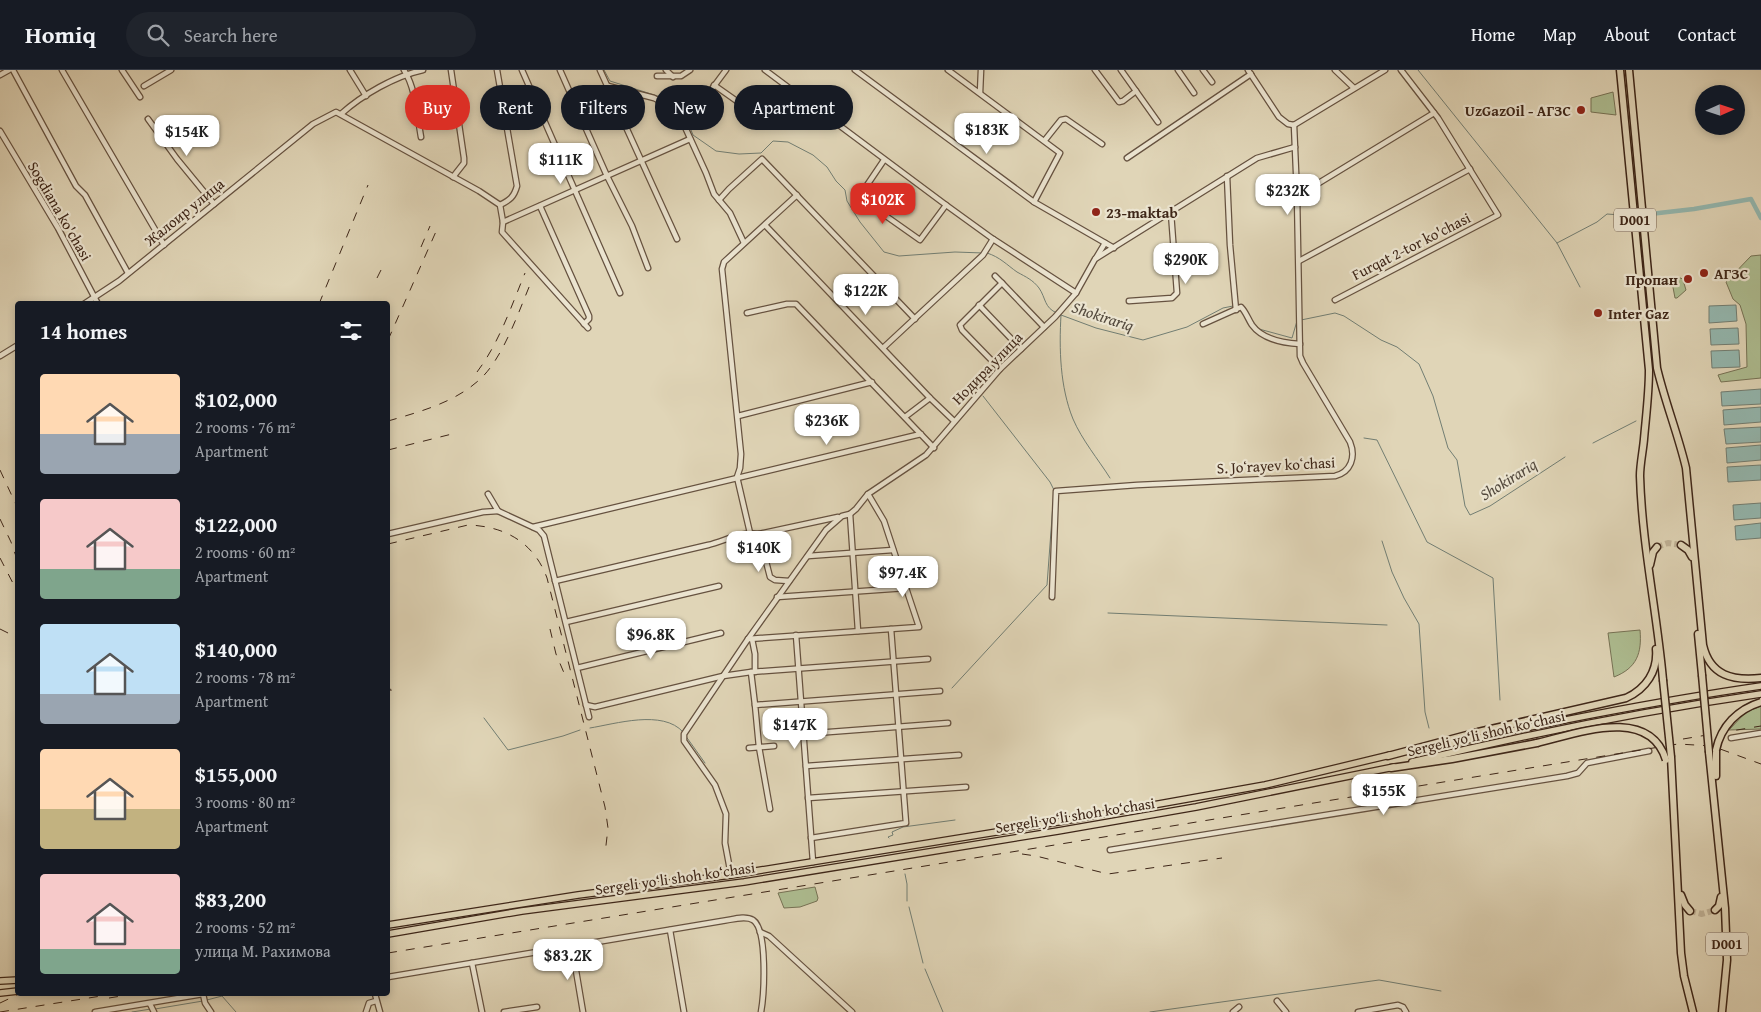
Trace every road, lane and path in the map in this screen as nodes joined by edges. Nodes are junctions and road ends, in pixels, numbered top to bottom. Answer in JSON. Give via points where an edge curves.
{"nodes":[{"id":1,"x":9,"y":70,"type":"edge"},
{"id":2,"x":13,"y":70,"type":"edge"},
{"id":3,"x":62,"y":70,"type":"edge"},
{"id":4,"x":122,"y":70,"type":"edge"},
{"id":5,"x":171,"y":70,"type":"edge"},
{"id":6,"x":350,"y":70,"type":"edge"},
{"id":7,"x":423,"y":70,"type":"edge"},
{"id":8,"x":451,"y":70,"type":"edge"},
{"id":9,"x":497,"y":70,"type":"edge"},
{"id":10,"x":522,"y":70,"type":"edge"},
{"id":11,"x":560,"y":70,"type":"edge"},
{"id":12,"x":600,"y":70,"type":"edge"},
{"id":13,"x":666,"y":70,"type":"edge"},
{"id":14,"x":690,"y":70,"type":"edge"},
{"id":15,"x":726,"y":70,"type":"edge"},
{"id":16,"x":765,"y":70,"type":"edge"},
{"id":17,"x":855,"y":70,"type":"edge"},
{"id":18,"x":948,"y":70,"type":"edge"},
{"id":19,"x":981,"y":70,"type":"edge"},
{"id":20,"x":1095,"y":70,"type":"edge"},
{"id":21,"x":1121,"y":70,"type":"edge"},
{"id":22,"x":1178,"y":70,"type":"edge"},
{"id":23,"x":1203,"y":70,"type":"edge"},
{"id":24,"x":1335,"y":70,"type":"edge"},
{"id":25,"x":1385,"y":70,"type":"edge"},
{"id":26,"x":1401,"y":70,"type":"edge"},
{"id":27,"x":1620,"y":70,"type":"edge"},
{"id":28,"x":1629,"y":70,"type":"edge"},
{"id":29,"x":405,"y":72,"type":"edge"},
{"id":30,"x":1250,"y":72,"type":"edge"},
{"id":31,"x":0,"y":75,"type":"edge"},
{"id":32,"x":657,"y":76,"type":"dead end"},
{"id":33,"x":673,"y":77,"type":"junction"},
{"id":34,"x":1212,"y":82,"type":"dead end"},
{"id":35,"x":608,"y":85,"type":"edge"},
{"id":36,"x":714,"y":85,"type":"edge"},
{"id":37,"x":785,"y":85,"type":"edge"},
{"id":38,"x":144,"y":86,"type":"dead end"},
{"id":39,"x":1354,"y":88,"type":"junction"},
{"id":40,"x":1136,"y":91,"type":"junction"},
{"id":41,"x":980,"y":93,"type":"junction"},
{"id":42,"x":1194,"y":93,"type":"dead end"},
{"id":43,"x":366,"y":96,"type":"junction"},
{"id":44,"x":140,"y":97,"type":"dead end"},
{"id":45,"x":1434,"y":113,"type":"junction"},
{"id":46,"x":341,"y":114,"type":"junction"},
{"id":47,"x":148,"y":119,"type":"dead end"},
{"id":48,"x":1158,"y":122,"type":"dead end"},
{"id":49,"x":1294,"y":125,"type":"junction"},
{"id":50,"x":628,"y":130,"type":"edge"},
{"id":51,"x":688,"y":130,"type":"edge"},
{"id":52,"x":845,"y":130,"type":"edge"},
{"id":53,"x":0,"y":131,"type":"edge"},
{"id":54,"x":420,"y":137,"type":"dead end"},
{"id":55,"x":690,"y":139,"type":"junction"},
{"id":56,"x":1045,"y":140,"type":"junction"},
{"id":57,"x":1102,"y":144,"type":"dead end"},
{"id":58,"x":1295,"y":147,"type":"junction"},
{"id":59,"x":1127,"y":158,"type":"dead end"},
{"id":60,"x":642,"y":160,"type":"junction"},
{"id":61,"x":884,"y":160,"type":"junction"},
{"id":62,"x":1470,"y":169,"type":"junction"},
{"id":63,"x":607,"y":176,"type":"junction"},
{"id":64,"x":1228,"y":176,"type":"junction"},
{"id":65,"x":453,"y":177,"type":"junction"},
{"id":66,"x":1639,"y":184,"type":"junction"},
{"id":67,"x":1631,"y":186,"type":"junction"},
{"id":68,"x":1310,"y":189,"type":"dead end"},
{"id":69,"x":575,"y":191,"type":"junction"},
{"id":70,"x":797,"y":195,"type":"junction"},
{"id":71,"x":719,"y":200,"type":"junction"},
{"id":72,"x":1034,"y":202,"type":"junction"},
{"id":73,"x":214,"y":204,"type":"junction"},
{"id":74,"x":946,"y":205,"type":"junction"},
{"id":75,"x":500,"y":206,"type":"junction"},
{"id":76,"x":540,"y":206,"type":"junction"},
{"id":77,"x":1171,"y":212,"type":"junction"},
{"id":78,"x":503,"y":222,"type":"junction"},
{"id":79,"x":765,"y":225,"type":"junction"},
{"id":80,"x":677,"y":239,"type":"dead end"},
{"id":81,"x":993,"y":239,"type":"junction"},
{"id":82,"x":744,"y":243,"type":"junction"},
{"id":83,"x":1105,"y":243,"type":"junction"},
{"id":84,"x":164,"y":245,"type":"junction"},
{"id":85,"x":1114,"y":248,"type":"junction"},
{"id":86,"x":1095,"y":259,"type":"junction"},
{"id":87,"x":1299,"y":261,"type":"junction"},
{"id":88,"x":648,"y":268,"type":"dead end"},
{"id":89,"x":128,"y":273,"type":"junction"},
{"id":90,"x":995,"y":276,"type":"dead end"},
{"id":91,"x":1002,"y":283,"type":"junction"},
{"id":92,"x":620,"y":293,"type":"dead end"},
{"id":93,"x":1076,"y":293,"type":"junction"},
{"id":94,"x":1650,"y":296,"type":"junction"},
{"id":95,"x":94,"y":297,"type":"junction"},
{"id":96,"x":1642,"y":297,"type":"junction"},
{"id":97,"x":1335,"y":300,"type":"dead end"},
{"id":98,"x":88,"y":301,"type":"edge"},
{"id":99,"x":96,"y":301,"type":"edge"},
{"id":100,"x":1129,"y":301,"type":"dead end"},
{"id":101,"x":979,"y":305,"type":"junction"},
{"id":102,"x":1236,"y":310,"type":"junction"},
{"id":103,"x":747,"y":313,"type":"dead end"},
{"id":104,"x":915,"y":319,"type":"junction"},
{"id":105,"x":1203,"y":324,"type":"dead end"},
{"id":106,"x":1044,"y":327,"type":"junction"},
{"id":107,"x":1300,"y":344,"type":"junction"},
{"id":108,"x":15,"y":347,"type":"edge"},
{"id":109,"x":883,"y":348,"type":"junction"},
{"id":110,"x":1021,"y":349,"type":"junction"},
{"id":111,"x":0,"y":356,"type":"edge"},
{"id":112,"x":1000,"y":369,"type":"junction"},
{"id":113,"x":872,"y":382,"type":"junction"},
{"id":114,"x":930,"y":398,"type":"junction"},
{"id":115,"x":738,"y":416,"type":"junction"},
{"id":116,"x":905,"y":417,"type":"junction"},
{"id":117,"x":954,"y":421,"type":"junction"},
{"id":118,"x":921,"y":434,"type":"junction"},
{"id":119,"x":934,"y":448,"type":"junction"},
{"id":120,"x":737,"y":477,"type":"junction"},
{"id":121,"x":488,"y":494,"type":"dead end"},
{"id":122,"x":868,"y":494,"type":"junction"},
{"id":123,"x":498,"y":511,"type":"junction"},
{"id":124,"x":850,"y":514,"type":"junction"},
{"id":125,"x":842,"y":516,"type":"junction"},
{"id":126,"x":533,"y":526,"type":"junction"},
{"id":127,"x":750,"y":532,"type":"junction"},
{"id":128,"x":390,"y":534,"type":"edge"},
{"id":129,"x":759,"y":534,"type":"junction"},
{"id":130,"x":1681,"y":545,"type":"dead end"},
{"id":131,"x":1657,"y":547,"type":"dead end"},
{"id":132,"x":893,"y":550,"type":"junction"},
{"id":133,"x":853,"y":553,"type":"junction"},
{"id":134,"x":808,"y":556,"type":"junction"},
{"id":135,"x":1696,"y":577,"type":"junction"},
{"id":136,"x":555,"y":581,"type":"junction"},
{"id":137,"x":789,"y":581,"type":"junction"},
{"id":138,"x":719,"y":586,"type":"dead end"},
{"id":139,"x":906,"y":588,"type":"junction"},
{"id":140,"x":1651,"y":591,"type":"junction"},
{"id":141,"x":856,"y":592,"type":"junction"},
{"id":142,"x":777,"y":597,"type":"junction"},
{"id":143,"x":1052,"y":597,"type":"dead end"},
{"id":144,"x":566,"y":622,"type":"junction"},
{"id":145,"x":891,"y":629,"type":"junction"},
{"id":146,"x":858,"y":631,"type":"junction"},
{"id":147,"x":721,"y":633,"type":"dead end"},
{"id":148,"x":796,"y":635,"type":"junction"},
{"id":149,"x":750,"y":639,"type":"junction"},
{"id":150,"x":928,"y":659,"type":"dead end"},
{"id":151,"x":893,"y":661,"type":"junction"},
{"id":152,"x":577,"y":668,"type":"junction"},
{"id":153,"x":799,"y":669,"type":"junction"},
{"id":154,"x":753,"y":672,"type":"junction"},
{"id":155,"x":723,"y":676,"type":"junction"},
{"id":156,"x":1761,"y":678,"type":"edge"},
{"id":157,"x":1761,"y":686,"type":"edge"},
{"id":158,"x":940,"y":691,"type":"dead end"},
{"id":159,"x":896,"y":694,"type":"junction"},
{"id":160,"x":1761,"y":694,"type":"edge"},
{"id":161,"x":801,"y":701,"type":"junction"},
{"id":162,"x":1761,"y":702,"type":"edge"},
{"id":163,"x":586,"y":705,"type":"junction"},
{"id":164,"x":755,"y":705,"type":"junction"},
{"id":165,"x":589,"y":717,"type":"dead end"},
{"id":166,"x":948,"y":723,"type":"dead end"},
{"id":167,"x":898,"y":727,"type":"junction"},
{"id":168,"x":1761,"y":733,"type":"edge"},
{"id":169,"x":803,"y":734,"type":"junction"},
{"id":170,"x":1730,"y":738,"type":"dead end"},
{"id":171,"x":774,"y":746,"type":"dead end"},
{"id":172,"x":759,"y":747,"type":"junction"},
{"id":173,"x":749,"y":748,"type":"dead end"},
{"id":174,"x":1649,"y":751,"type":"dead end"},
{"id":175,"x":959,"y":755,"type":"dead end"},
{"id":176,"x":1388,"y":756,"type":"junction"},
{"id":177,"x":1668,"y":758,"type":"junction"},
{"id":178,"x":901,"y":759,"type":"junction"},
{"id":179,"x":806,"y":766,"type":"junction"},
{"id":180,"x":1391,"y":768,"type":"junction"},
{"id":181,"x":966,"y":787,"type":"dead end"},
{"id":182,"x":903,"y":791,"type":"junction"},
{"id":183,"x":808,"y":798,"type":"junction"},
{"id":184,"x":770,"y":809,"type":"dead end"},
{"id":185,"x":1717,"y":815,"type":"junction"},
{"id":186,"x":811,"y":838,"type":"junction"},
{"id":187,"x":1110,"y":850,"type":"dead end"},
{"id":188,"x":813,"y":862,"type":"junction"},
{"id":189,"x":731,"y":875,"type":"junction"},
{"id":190,"x":1721,"y":876,"type":"junction"},
{"id":191,"x":1678,"y":884,"type":"junction"},
{"id":192,"x":1715,"y":910,"type":"dead end"},
{"id":193,"x":1690,"y":911,"type":"dead end"},
{"id":194,"x":390,"y":925,"type":"edge"},
{"id":195,"x":670,"y":930,"type":"junction"},
{"id":196,"x":760,"y":932,"type":"junction"},
{"id":197,"x":390,"y":934,"type":"edge"},
{"id":198,"x":572,"y":947,"type":"junction"},
{"id":199,"x":472,"y":963,"type":"junction"},
{"id":200,"x":390,"y":977,"type":"edge"},
{"id":201,"x":15,"y":980,"type":"edge"},
{"id":202,"x":0,"y":982,"type":"edge"},
{"id":203,"x":15,"y":991,"type":"edge"},
{"id":204,"x":0,"y":993,"type":"edge"},
{"id":205,"x":375,"y":996,"type":"edge"},
{"id":206,"x":204,"y":997,"type":"edge"},
{"id":207,"x":376,"y":1001,"type":"junction"},
{"id":208,"x":1277,"y":1001,"type":"dead end"},
{"id":209,"x":537,"y":1007,"type":"dead end"},
{"id":210,"x":1239,"y":1007,"type":"dead end"},
{"id":211,"x":152,"y":1008,"type":"edge"},
{"id":212,"x":112,"y":1011,"type":"edge"},
{"id":213,"x":95,"y":1012,"type":"edge"},
{"id":214,"x":211,"y":1012,"type":"edge"},
{"id":215,"x":366,"y":1012,"type":"edge"},
{"id":216,"x":380,"y":1012,"type":"edge"},
{"id":217,"x":482,"y":1012,"type":"edge"},
{"id":218,"x":504,"y":1012,"type":"edge"},
{"id":219,"x":583,"y":1012,"type":"edge"},
{"id":220,"x":684,"y":1012,"type":"edge"},
{"id":221,"x":761,"y":1012,"type":"edge"},
{"id":222,"x":852,"y":1012,"type":"edge"},
{"id":223,"x":1233,"y":1012,"type":"edge"},
{"id":224,"x":1286,"y":1012,"type":"edge"},
{"id":225,"x":1358,"y":1012,"type":"edge"},
{"id":226,"x":1406,"y":1012,"type":"edge"},
{"id":227,"x":1693,"y":1012,"type":"edge"},
{"id":228,"x":1722,"y":1012,"type":"edge"}],
"edges":[{"from":1,"to":31,"type":"street"},
{"from":2,"to":89,"type":"street"},
{"from":3,"to":84,"type":"street"},
{"from":4,"to":44,"type":"street"},
{"from":5,"to":38,"type":"street"},
{"from":6,"to":43,"type":"street"},
{"from":7,"to":29,"type":"street","name":"Жалоир улица"},
{"from":8,"to":65,"type":"street","via":[[464,158],[464,163]]},
{"from":9,"to":75,"type":"street","via":[[517,186],[511,200]]},
{"from":10,"to":69,"type":"street"},
{"from":11,"to":63,"type":"street"},
{"from":12,"to":35,"type":"street"},
{"from":13,"to":33,"type":"street"},
{"from":14,"to":33,"type":"street","via":[[682,76]]},
{"from":15,"to":36,"type":"street"},
{"from":16,"to":37,"type":"street"},
{"from":17,"to":72,"type":"street"},
{"from":18,"to":41,"type":"street"},
{"from":19,"to":41,"type":"street"},
{"from":20,"to":40,"type":"street","via":[[1118,102]]},
{"from":21,"to":40,"type":"street"},
{"from":22,"to":42,"type":"street"},
{"from":23,"to":34,"type":"street"},
{"from":24,"to":39,"type":"street"},
{"from":25,"to":39,"type":"street"},
{"from":26,"to":45,"type":"street"},
{"from":27,"to":67,"type":"highway","number":"D001"},
{"from":28,"to":66,"type":"highway","number":"D001"},
{"from":29,"to":43,"type":"street","name":"Жалоир улица"},
{"from":29,"to":54,"type":"street","via":[[415,104]]},
{"from":30,"to":49,"type":"street","via":[[1279,118]]},
{"from":30,"to":59,"type":"street"},
{"from":32,"to":33,"type":"street"},
{"from":39,"to":49,"type":"street"},
{"from":40,"to":48,"type":"street"},
{"from":41,"to":56,"type":"street"},
{"from":43,"to":46,"type":"street","name":"Жалоир улица"},
{"from":45,"to":62,"type":"street"},
{"from":45,"to":68,"type":"street"},
{"from":46,"to":65,"type":"street"},
{"from":46,"to":73,"type":"street","name":"Жалоир улица","via":[[336,112],[313,124]]},
{"from":47,"to":73,"type":"street"},
{"from":49,"to":58,"type":"street","name":"S. Joʻrayev koʻchasi"},
{"from":50,"to":60,"type":"street"},
{"from":51,"to":55,"type":"street"},
{"from":52,"to":61,"type":"street"},
{"from":53,"to":95,"type":"street","name":"Sogdiana ko'chasi","via":[[58,228]]},
{"from":55,"to":60,"type":"street"},
{"from":55,"to":71,"type":"street"},
{"from":56,"to":57,"type":"street","via":[[1064,119]]},
{"from":56,"to":72,"type":"street","via":[[1060,153]]},
{"from":58,"to":64,"type":"street","via":[[1257,158]]},
{"from":58,"to":87,"type":"street","name":"S. Joʻrayev koʻchasi"},
{"from":60,"to":63,"type":"street"},
{"from":60,"to":80,"type":"street"},
{"from":61,"to":74,"type":"street"},
{"from":61,"to":74,"type":"street","via":[[859,197],[920,240]]},
{"from":62,"to":87,"type":"street"},
{"from":62,"to":97,"type":"street","name":"Furqat 2-tor ko'chasi","via":[[1498,215]]},
{"from":63,"to":69,"type":"street"},
{"from":63,"to":88,"type":"street"},
{"from":64,"to":77,"type":"street"},
{"from":64,"to":102,"type":"street"},
{"from":65,"to":75,"type":"street"},
{"from":66,"to":67,"type":"highway","via":[[1635,190]]},
{"from":66,"to":94,"type":"highway","number":"D001"},
{"from":67,"to":96,"type":"highway","number":"D001"},
{"from":69,"to":76,"type":"street"},
{"from":69,"to":92,"type":"street"},
{"from":70,"to":71,"type":"street","via":[[762,159]]},
{"from":70,"to":79,"type":"street"},
{"from":70,"to":104,"type":"street"},
{"from":71,"to":82,"type":"street","via":[[730,213]]},
{"from":72,"to":83,"type":"street"},
{"from":73,"to":84,"type":"street","name":"Жалоир улица"},
{"from":74,"to":81,"type":"street"},
{"from":75,"to":78,"type":"street"},
{"from":76,"to":78,"type":"street"},
{"from":76,"to":78,"type":"street","via":[[589,316],[586,326],[502,232]]},
{"from":77,"to":85,"type":"street"},
{"from":77,"to":100,"type":"street","via":[[1178,294],[1172,298]]},
{"from":79,"to":82,"type":"street"},
{"from":79,"to":109,"type":"street"},
{"from":81,"to":93,"type":"street"},
{"from":81,"to":104,"type":"street","via":[[983,255]]},
{"from":82,"to":115,"type":"street","via":[[724,262],[722,269]]},
{"from":83,"to":85,"type":"street"},
{"from":83,"to":86,"type":"street","name":"Нодира улица"},
{"from":84,"to":89,"type":"street","name":"Жалоир улица"},
{"from":85,"to":86,"type":"street"},
{"from":86,"to":93,"type":"street","name":"Нодира улица"},
{"from":87,"to":107,"type":"street","name":"S. Joʻrayev koʻchasi"},
{"from":89,"to":95,"type":"street","name":"Жалоир улица"},
{"from":90,"to":91,"type":"street"},
{"from":91,"to":101,"type":"street"},
{"from":91,"to":106,"type":"street"},
{"from":93,"to":106,"type":"street","name":"Нодира улица"},
{"from":94,"to":96,"type":"highway"},
{"from":94,"to":135,"type":"highway","number":"D001","via":[[1657,368],[1686,468]]},
{"from":95,"to":98,"type":"street","name":"Жалоир улица"},
{"from":95,"to":99,"type":"street","name":"Sogdiana ko'chasi"},
{"from":96,"to":140,"type":"highway","number":"D001","via":[[1649,370],[1640,474]]},
{"from":101,"to":110,"type":"street"},
{"from":101,"to":112,"type":"street","via":[[960,328]]},
{"from":102,"to":105,"type":"street"},
{"from":102,"to":107,"type":"street","via":[[1242,308],[1255,329],[1270,338]]},
{"from":103,"to":113,"type":"street","via":[[794,303]]},
{"from":104,"to":109,"type":"street"},
{"from":106,"to":110,"type":"street","name":"Нодира улица"},
{"from":107,"to":143,"type":"street","name":"S. Joʻrayev koʻchasi","via":[[1303,363],[1352,445],[1352,459],[1345,472],[1335,476],[1056,491]]},
{"from":108,"to":111,"type":"street"},
{"from":109,"to":114,"type":"street"},
{"from":110,"to":112,"type":"street","name":"Нодира улица"},
{"from":112,"to":117,"type":"street","name":"Нодира улица"},
{"from":113,"to":115,"type":"street"},
{"from":113,"to":116,"type":"street"},
{"from":114,"to":116,"type":"street"},
{"from":114,"to":117,"type":"street"},
{"from":115,"to":120,"type":"street","via":[[742,454]]},
{"from":116,"to":118,"type":"street"},
{"from":117,"to":119,"type":"street","name":"Нодира улица"},
{"from":118,"to":119,"type":"street"},
{"from":118,"to":120,"type":"street"},
{"from":119,"to":122,"type":"street","name":"Нодира улица"},
{"from":120,"to":126,"type":"street"},
{"from":120,"to":127,"type":"street"},
{"from":121,"to":123,"type":"street"},
{"from":122,"to":124,"type":"street","name":"Нодира улица"},
{"from":122,"to":132,"type":"street","via":[[884,521]]},
{"from":123,"to":126,"type":"street"},
{"from":123,"to":128,"type":"street"},
{"from":124,"to":125,"type":"street"},
{"from":124,"to":133,"type":"street"},
{"from":125,"to":129,"type":"street"},
{"from":125,"to":134,"type":"street","via":[[826,530]]},
{"from":126,"to":136,"type":"street","via":[[544,536]]},
{"from":127,"to":129,"type":"street"},
{"from":127,"to":136,"type":"street"},
{"from":129,"to":137,"type":"street","via":[[770,577]]},
{"from":130,"to":135,"type":"highway","via":[[1689,552]]},
{"from":131,"to":140,"type":"highway","via":[[1650,561]]},
{"from":132,"to":133,"type":"street"},
{"from":132,"to":139,"type":"street"},
{"from":133,"to":134,"type":"street"},
{"from":133,"to":141,"type":"street"},
{"from":134,"to":137,"type":"street"},
{"from":135,"to":156,"type":"highway","via":[[1703,645],[1709,660],[1717,670],[1731,677]]},
{"from":135,"to":185,"type":"highway","number":"D001","bridge":true,"via":[[1699,644]]},
{"from":136,"to":144,"type":"street"},
{"from":137,"to":142,"type":"street"},
{"from":138,"to":144,"type":"street"},
{"from":139,"to":141,"type":"street"},
{"from":139,"to":145,"type":"street","via":[[919,626]]},
{"from":140,"to":176,"type":"highway","via":[[1656,660],[1648,680],[1634,694],[1621,700]]},
{"from":140,"to":177,"type":"highway","number":"D001","bridge":true,"via":[[1659,633]]},
{"from":141,"to":142,"type":"street"},
{"from":141,"to":146,"type":"street"},
{"from":142,"to":149,"type":"street"},
{"from":144,"to":152,"type":"street"},
{"from":145,"to":146,"type":"street"},
{"from":145,"to":151,"type":"street"},
{"from":146,"to":148,"type":"street"},
{"from":147,"to":152,"type":"street"},
{"from":148,"to":149,"type":"street"},
{"from":148,"to":153,"type":"street"},
{"from":149,"to":154,"type":"street","via":[[755,654]]},
{"from":149,"to":155,"type":"street"},
{"from":150,"to":151,"type":"street"},
{"from":151,"to":153,"type":"street"},
{"from":151,"to":159,"type":"street"},
{"from":152,"to":163,"type":"street"},
{"from":153,"to":154,"type":"street"},
{"from":153,"to":161,"type":"street"},
{"from":154,"to":155,"type":"street"},
{"from":154,"to":164,"type":"street"},
{"from":155,"to":163,"type":"street","via":[[595,707]]},
{"from":155,"to":189,"type":"street","via":[[684,735],[684,742],[715,785],[726,814],[725,843]]},
{"from":157,"to":176,"type":"main road","name":"Sergeli yo‘li shoh ko‘chasi","via":[[1571,718]]},
{"from":158,"to":159,"type":"street"},
{"from":159,"to":161,"type":"street"},
{"from":159,"to":167,"type":"street"},
{"from":160,"to":180,"type":"main road","name":"Sergeli yo‘li shoh ko‘chasi","via":[[1584,724]]},
{"from":161,"to":164,"type":"street"},
{"from":161,"to":169,"type":"street"},
{"from":162,"to":185,"type":"highway","bridge":true,"via":[[1744,709],[1721,734],[1716,750]]},
{"from":163,"to":165,"type":"street"},
{"from":164,"to":172,"type":"street"},
{"from":166,"to":167,"type":"street"},
{"from":167,"to":169,"type":"street"},
{"from":167,"to":178,"type":"street"},
{"from":168,"to":170,"type":"street"},
{"from":169,"to":179,"type":"street"},
{"from":171,"to":172,"type":"street"},
{"from":172,"to":173,"type":"street"},
{"from":172,"to":184,"type":"street"},
{"from":174,"to":187,"type":"street","via":[[1587,763],[1578,773],[1567,776]]},
{"from":175,"to":178,"type":"street"},
{"from":176,"to":188,"type":"main road","name":"Sergeli yo‘li shoh ko‘chasi","via":[[1196,798]]},
{"from":177,"to":180,"type":"highway","bridge":true,"via":[[1652,739],[1625,726]]},
{"from":177,"to":191,"type":"highway"},
{"from":178,"to":179,"type":"street"},
{"from":178,"to":182,"type":"street"},
{"from":179,"to":183,"type":"street"},
{"from":180,"to":197,"type":"main road","name":"Sergeli yo‘li shoh ko‘chasi","via":[[1196,808],[744,882],[522,911]]},
{"from":181,"to":182,"type":"street"},
{"from":182,"to":183,"type":"street"},
{"from":182,"to":186,"type":"street","via":[[906,823]]},
{"from":183,"to":186,"type":"street"},
{"from":185,"to":190,"type":"highway","number":"D001"},
{"from":186,"to":188,"type":"street"},
{"from":188,"to":189,"type":"main road","name":"Sergeli yo‘li shoh ko‘chasi"},
{"from":189,"to":194,"type":"main road","name":"Sergeli yo‘li shoh ko‘chasi"},
{"from":190,"to":192,"type":"highway","via":[[1720,904]]},
{"from":190,"to":228,"type":"highway","number":"D001","via":[[1727,960]]},
{"from":191,"to":193,"type":"highway","via":[[1683,902]]},
{"from":191,"to":227,"type":"highway","via":[[1681,954]]},
{"from":195,"to":196,"type":"street","via":[[746,918],[754,922]]},
{"from":195,"to":198,"type":"street"},
{"from":195,"to":220,"type":"street"},
{"from":196,"to":221,"type":"street","via":[[764,969]]},
{"from":196,"to":222,"type":"street","via":[[769,936]]},
{"from":198,"to":199,"type":"street"},
{"from":198,"to":219,"type":"street"},
{"from":199,"to":200,"type":"street"},
{"from":199,"to":217,"type":"street"},
{"from":201,"to":202,"type":"main road"},
{"from":203,"to":204,"type":"main road"},
{"from":205,"to":207,"type":"street"},
{"from":206,"to":211,"type":"street"},
{"from":206,"to":214,"type":"street"},
{"from":207,"to":215,"type":"street","via":[[369,1003]]},
{"from":207,"to":216,"type":"street"},
{"from":208,"to":224,"type":"street"},
{"from":209,"to":218,"type":"street"},
{"from":210,"to":223,"type":"street"},
{"from":211,"to":212,"type":"street"},
{"from":212,"to":213,"type":"street"},
{"from":225,"to":226,"type":"street","via":[[1398,1004]]}]}
